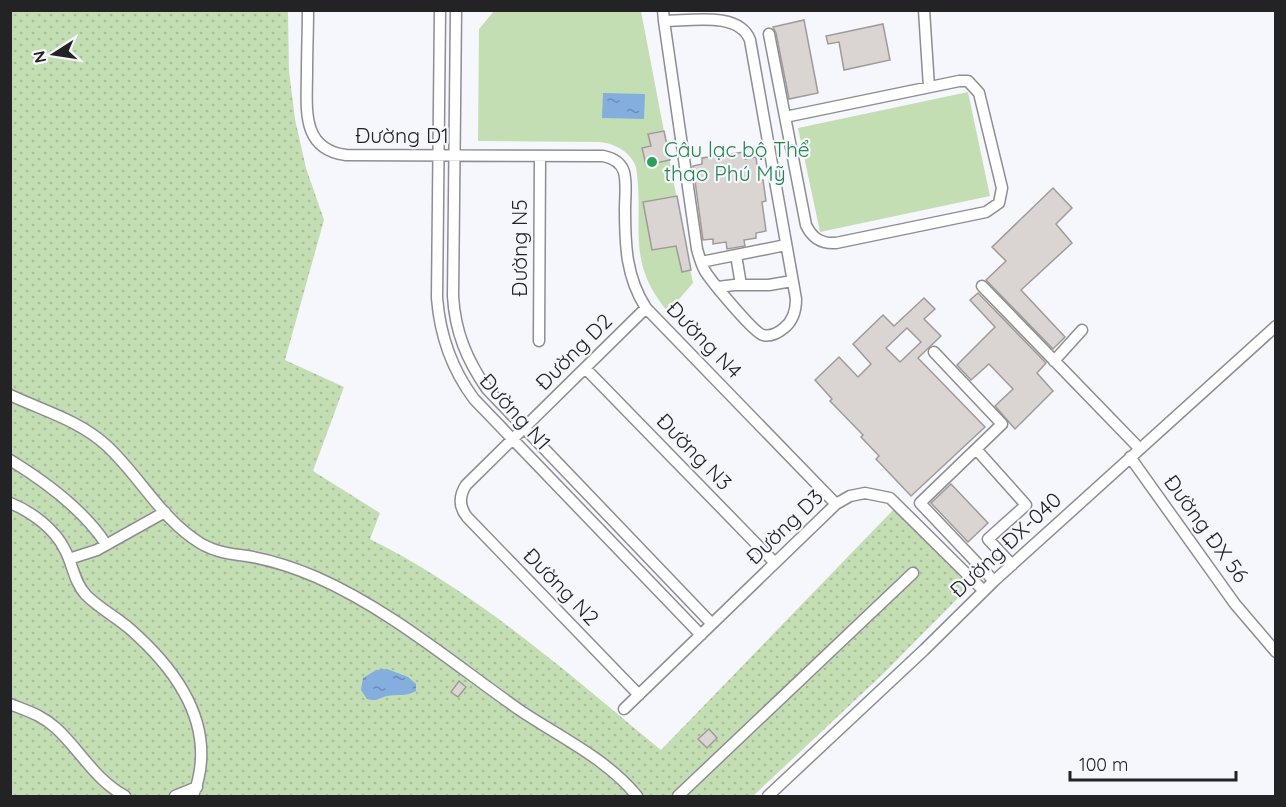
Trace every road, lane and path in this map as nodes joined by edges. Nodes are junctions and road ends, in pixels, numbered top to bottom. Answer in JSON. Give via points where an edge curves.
{"nodes":[{"id":1,"x":308,"y":10,"type":"edge"},
{"id":2,"x":440,"y":10,"type":"edge"},
{"id":3,"x":456,"y":10,"type":"edge"},
{"id":4,"x":924,"y":10,"type":"edge"},
{"id":5,"x":664,"y":16,"type":"edge"},
{"id":6,"x":729,"y":16,"type":"edge"},
{"id":7,"x":769,"y":34,"type":"dead end"},
{"id":8,"x":929,"y":87,"type":"junction"},
{"id":9,"x":785,"y":117,"type":"junction"},
{"id":10,"x":439,"y":155,"type":"junction"},
{"id":11,"x":454,"y":155,"type":"junction"},
{"id":12,"x":540,"y":156,"type":"junction"},
{"id":13,"x":621,"y":165,"type":"joint"},
{"id":14,"x":786,"y":245,"type":"junction"},
{"id":15,"x":736,"y":255,"type":"junction"},
{"id":16,"x":701,"y":262,"type":"junction"},
{"id":17,"x":792,"y":281,"type":"junction"},
{"id":18,"x":741,"y":285,"type":"junction"},
{"id":19,"x":982,"y":286,"type":"dead end"},
{"id":20,"x":718,"y":287,"type":"junction"},
{"id":21,"x":646,"y":308,"type":"junction"},
{"id":22,"x":1275,"y":326,"type":"edge"},
{"id":23,"x":1082,"y":330,"type":"dead end"},
{"id":24,"x":539,"y":342,"type":"dead end"},
{"id":25,"x":934,"y":352,"type":"dead end"},
{"id":26,"x":1054,"y":361,"type":"junction"},
{"id":27,"x":585,"y":368,"type":"junction"},
{"id":28,"x":10,"y":395,"type":"edge"},
{"id":29,"x":525,"y":428,"type":"junction"},
{"id":30,"x":513,"y":439,"type":"junction"},
{"id":31,"x":1139,"y":448,"type":"junction"},
{"id":32,"x":976,"y":449,"type":"junction"},
{"id":33,"x":1130,"y":456,"type":"junction"},
{"id":34,"x":10,"y":460,"type":"edge"},
{"id":35,"x":10,"y":503,"type":"edge"},
{"id":36,"x":460,"y":503,"type":"joint"},
{"id":37,"x":836,"y":504,"type":"junction"},
{"id":38,"x":165,"y":512,"type":"junction"},
{"id":39,"x":106,"y":544,"type":"junction"},
{"id":40,"x":69,"y":559,"type":"junction"},
{"id":41,"x":775,"y":563,"type":"junction"},
{"id":42,"x":1011,"y":565,"type":"junction"},
{"id":43,"x":913,"y":573,"type":"dead end"},
{"id":44,"x":994,"y":581,"type":"junction"},
{"id":45,"x":984,"y":591,"type":"junction"},
{"id":46,"x":712,"y":624,"type":"junction"},
{"id":47,"x":701,"y":635,"type":"junction"},
{"id":48,"x":1275,"y":652,"type":"edge"},
{"id":49,"x":639,"y":695,"type":"junction"},
{"id":50,"x":10,"y":704,"type":"edge"},
{"id":51,"x":624,"y":709,"type":"dead end"},
{"id":52,"x":195,"y":792,"type":"edge"},
{"id":53,"x":125,"y":796,"type":"edge"},
{"id":54,"x":175,"y":796,"type":"edge"},
{"id":55,"x":637,"y":796,"type":"edge"},
{"id":56,"x":678,"y":796,"type":"edge"},
{"id":57,"x":768,"y":796,"type":"edge"}],
"edges":[{"from":1,"to":10,"type":"street","name":"Đường D1","via":[[307,115],[310,130],[319,143],[331,152],[346,155]]},
{"from":2,"to":10,"type":"street","name":"Đường N1"},
{"from":3,"to":11,"type":"street","name":"Đường N1"},
{"from":4,"to":8,"type":"street"},
{"from":5,"to":6,"type":"street"},
{"from":5,"to":16,"type":"street"},
{"from":6,"to":14,"type":"street","via":[[750,40]]},
{"from":7,"to":9,"type":"street"},
{"from":8,"to":9,"type":"street"},
{"from":8,"to":9,"type":"street","via":[[964,81],[979,93],[1002,188],[999,203],[990,210],[836,243],[819,241],[806,225]]},
{"from":10,"to":11,"type":"street","name":"Đường D1"},
{"from":10,"to":30,"type":"street","name":"Đường N1","via":[[437,298],[444,342],[464,386]]},
{"from":11,"to":12,"type":"street","name":"Đường D1"},
{"from":11,"to":29,"type":"street","name":"Đường N1","via":[[453,296],[460,338],[487,389]]},
{"from":12,"to":13,"type":"street","name":"Đường D1","via":[[603,156]]},
{"from":12,"to":24,"type":"street","name":"Đường N5"},
{"from":13,"to":21,"type":"street","name":"Đường N4","via":[[625,179],[626,256],[632,282]]},
{"from":14,"to":15,"type":"street"},
{"from":14,"to":17,"type":"street"},
{"from":15,"to":16,"type":"street"},
{"from":15,"to":18,"type":"street"},
{"from":16,"to":20,"type":"street"},
{"from":17,"to":18,"type":"street"},
{"from":17,"to":20,"type":"street","via":[[795,312],[783,329],[770,336],[757,333]]},
{"from":18,"to":20,"type":"street"},
{"from":19,"to":26,"type":"street"},
{"from":21,"to":27,"type":"street","name":"Đường D2"},
{"from":21,"to":37,"type":"street","name":"Đường N4"},
{"from":22,"to":31,"type":"street","name":"Đường ĐX-040"},
{"from":23,"to":26,"type":"street"},
{"from":25,"to":32,"type":"street","via":[[1002,424]]},
{"from":26,"to":31,"type":"street"},
{"from":27,"to":29,"type":"street","name":"Đường D2"},
{"from":27,"to":41,"type":"street","name":"Đường N3"},
{"from":28,"to":38,"type":"street","via":[[90,432],[123,461]]},
{"from":29,"to":30,"type":"street","name":"Đường D2"},
{"from":29,"to":46,"type":"street","name":"Đường N1"},
{"from":30,"to":36,"type":"street","name":"Đường D2","via":[[466,485]]},
{"from":30,"to":47,"type":"street","name":"Đường N1"},
{"from":31,"to":33,"type":"street","name":"Đường ĐX-040"},
{"from":32,"to":42,"type":"street","via":[[1026,505],[988,539]]},
{"from":32,"to":44,"type":"street","via":[[920,503]]},
{"from":33,"to":42,"type":"street","name":"Đường ĐX-040"},
{"from":33,"to":48,"type":"street","name":"Đường ĐX 56","via":[[1235,604]]},
{"from":34,"to":39,"type":"street","via":[[61,496],[87,519]]},
{"from":35,"to":40,"type":"street","via":[[51,530]]},
{"from":36,"to":49,"type":"street","name":"Đường N2","via":[[467,517]]},
{"from":37,"to":41,"type":"street","name":"Đường D3"},
{"from":37,"to":45,"type":"street","name":"Đường D3","via":[[865,493],[890,498]]},
{"from":38,"to":39,"type":"street"},
{"from":38,"to":55,"type":"street","via":[[190,536],[212,549],[293,568],[351,595],[586,753]]},
{"from":39,"to":40,"type":"street"},
{"from":40,"to":52,"type":"street","via":[[86,595],[155,654],[191,706],[203,749]]},
{"from":41,"to":46,"type":"street","name":"Đường D3"},
{"from":42,"to":44,"type":"street","name":"Đường ĐX-040"},
{"from":43,"to":56,"type":"street"},
{"from":44,"to":45,"type":"street","name":"Đường ĐX-040"},
{"from":45,"to":57,"type":"street","name":"Đường ĐX-040"},
{"from":46,"to":47,"type":"street","name":"Đường D3"},
{"from":47,"to":49,"type":"street","name":"Đường D3"},
{"from":49,"to":51,"type":"street","name":"Đường D3"},
{"from":50,"to":53,"type":"street","via":[[35,713],[56,728],[99,778]]},
{"from":52,"to":54,"type":"street"}]}
